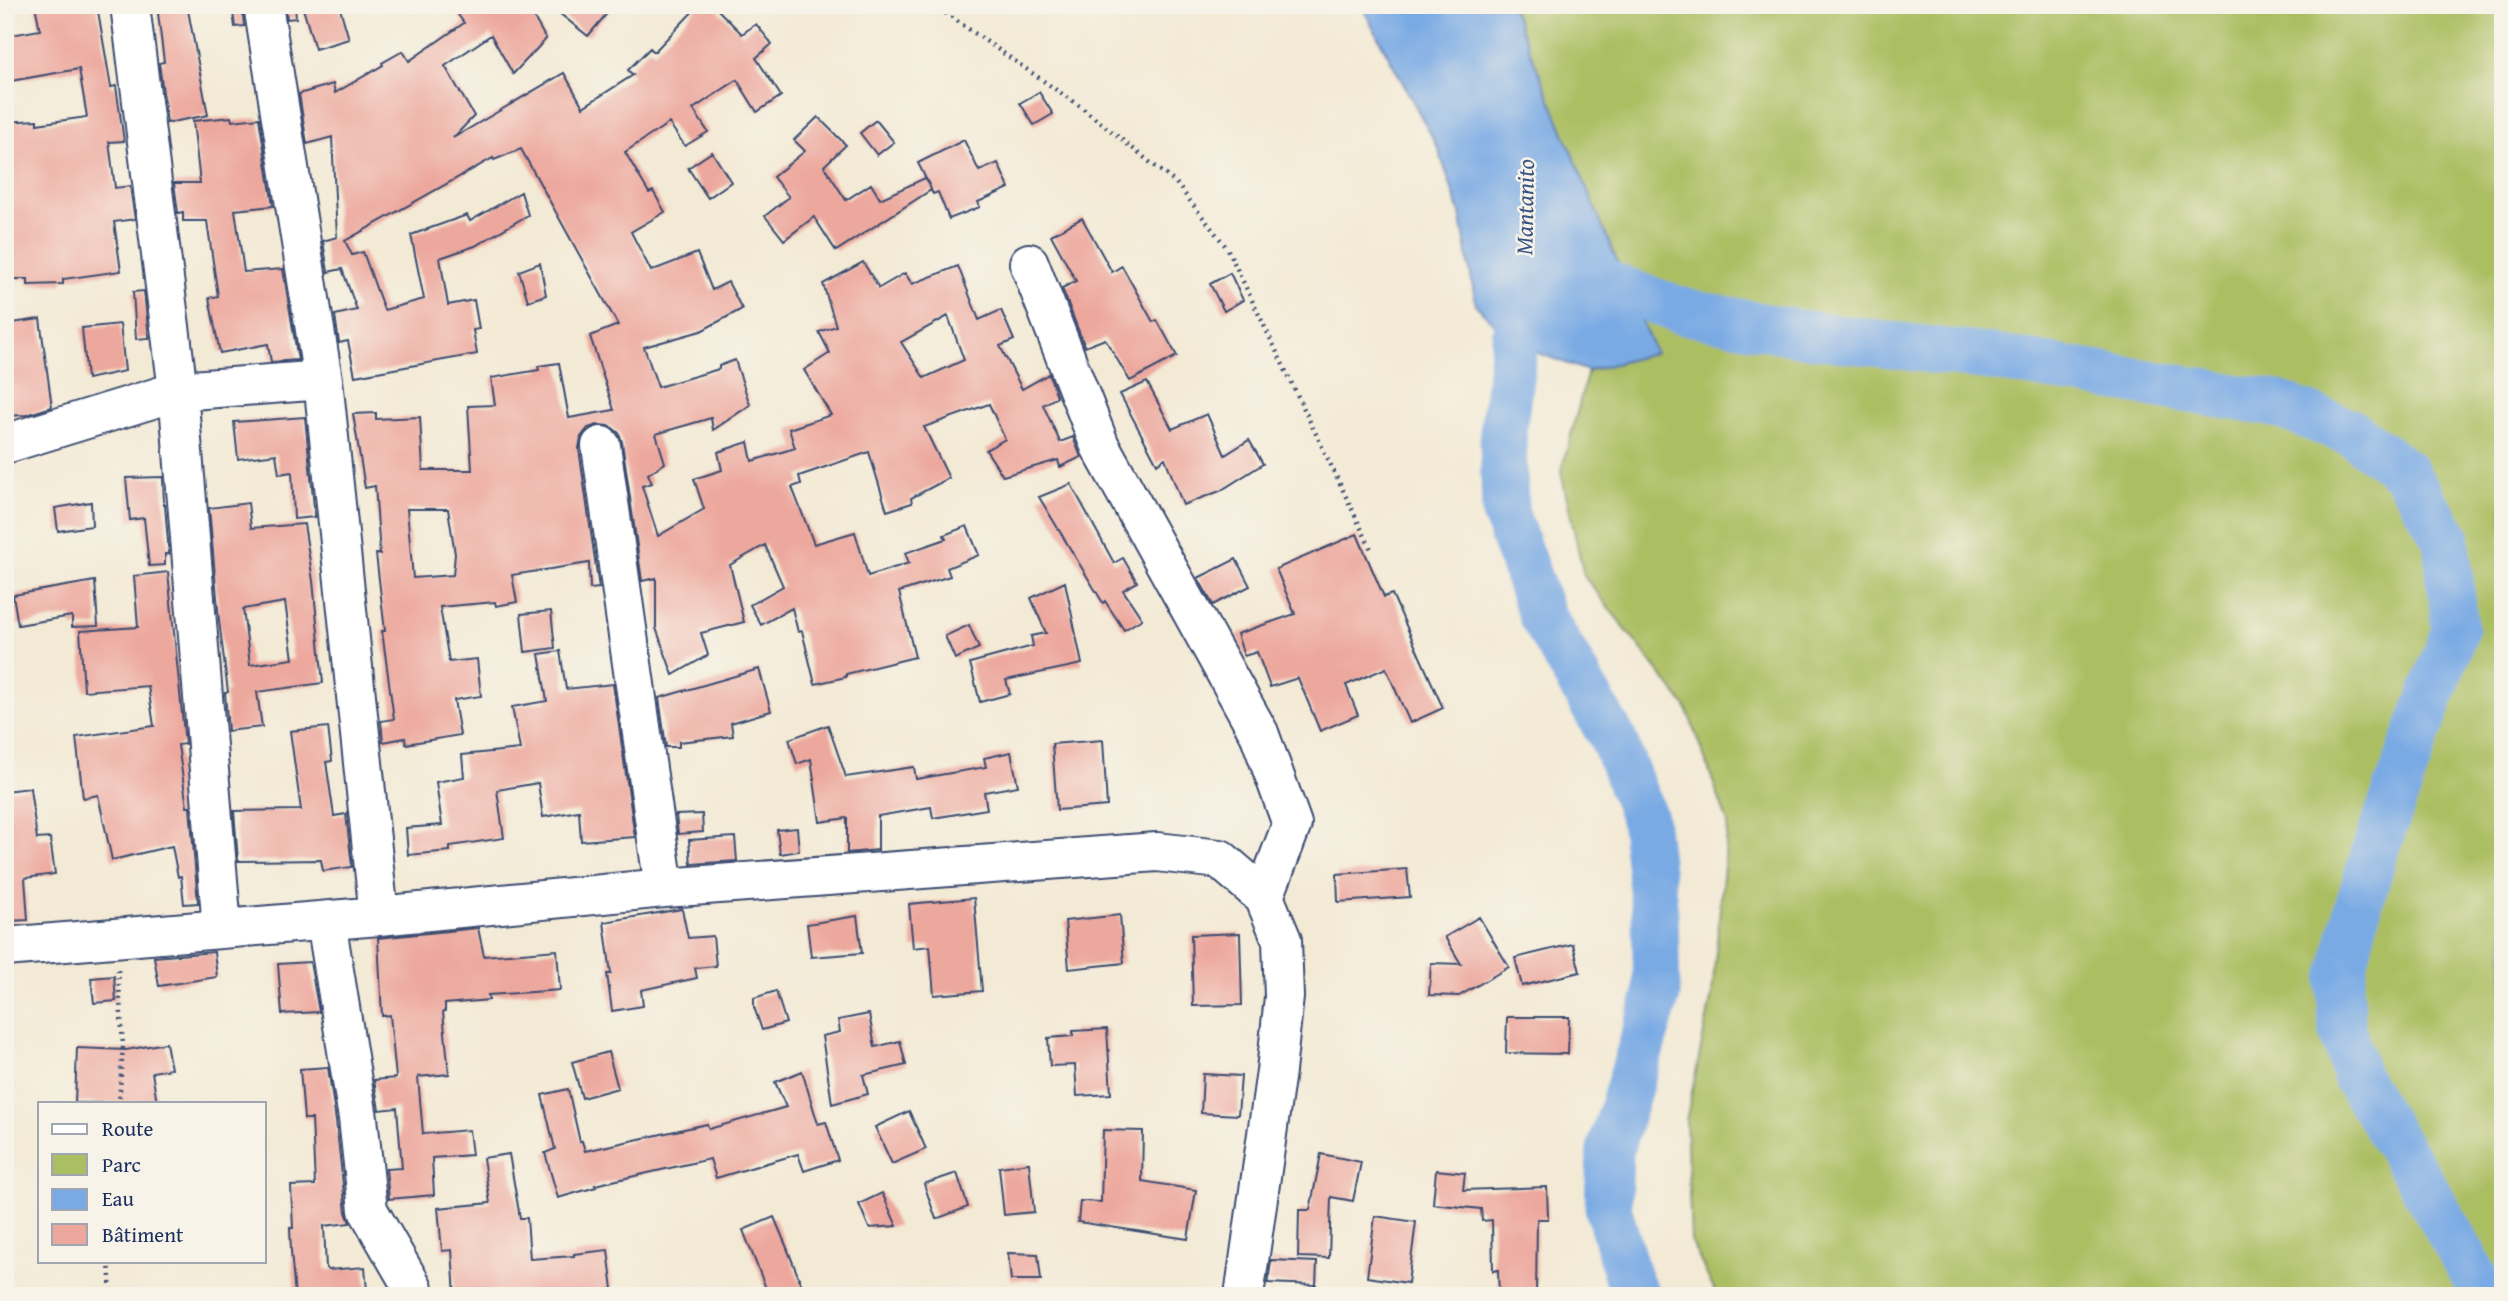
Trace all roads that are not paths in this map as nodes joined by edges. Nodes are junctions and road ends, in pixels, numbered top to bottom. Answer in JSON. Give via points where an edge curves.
{"nodes":[{"id":1,"x":130,"y":5,"type":"edge"},
{"id":2,"x":263,"y":5,"type":"edge"},
{"id":3,"x":1029,"y":263,"type":"dead end"},
{"id":4,"x":323,"y":380,"type":"junction"},
{"id":5,"x":178,"y":391,"type":"junction"},
{"id":6,"x":5,"y":444,"type":"edge"},
{"id":7,"x":601,"y":446,"type":"dead end"},
{"id":8,"x":664,"y":888,"type":"junction"},
{"id":9,"x":1264,"y":897,"type":"junction"},
{"id":10,"x":379,"y":916,"type":"junction"},
{"id":11,"x":326,"y":921,"type":"junction"},
{"id":12,"x":222,"y":929,"type":"junction"},
{"id":13,"x":5,"y":947,"type":"edge"},
{"id":14,"x":414,"y":1288,"type":"dead end"},
{"id":15,"x":1244,"y":1296,"type":"edge"}],
"edges":[{"from":1,"to":5,"type":"street"},
{"from":2,"to":4,"type":"street"},
{"from":3,"to":9,"type":"street","via":[[1100,446],[1259,733],[1292,824]]},
{"from":4,"to":5,"type":"street"},
{"from":4,"to":10,"type":"street"},
{"from":5,"to":6,"type":"street"},
{"from":5,"to":12,"type":"street"},
{"from":7,"to":8,"type":"street"},
{"from":8,"to":9,"type":"street","via":[[1157,852],[1220,859]]},
{"from":8,"to":10,"type":"street"},
{"from":9,"to":15,"type":"street","via":[[1282,940],[1284,997]]},
{"from":10,"to":11,"type":"street"},
{"from":11,"to":12,"type":"street"},
{"from":11,"to":14,"type":"street","via":[[368,1210]]},
{"from":12,"to":13,"type":"street"}]}
